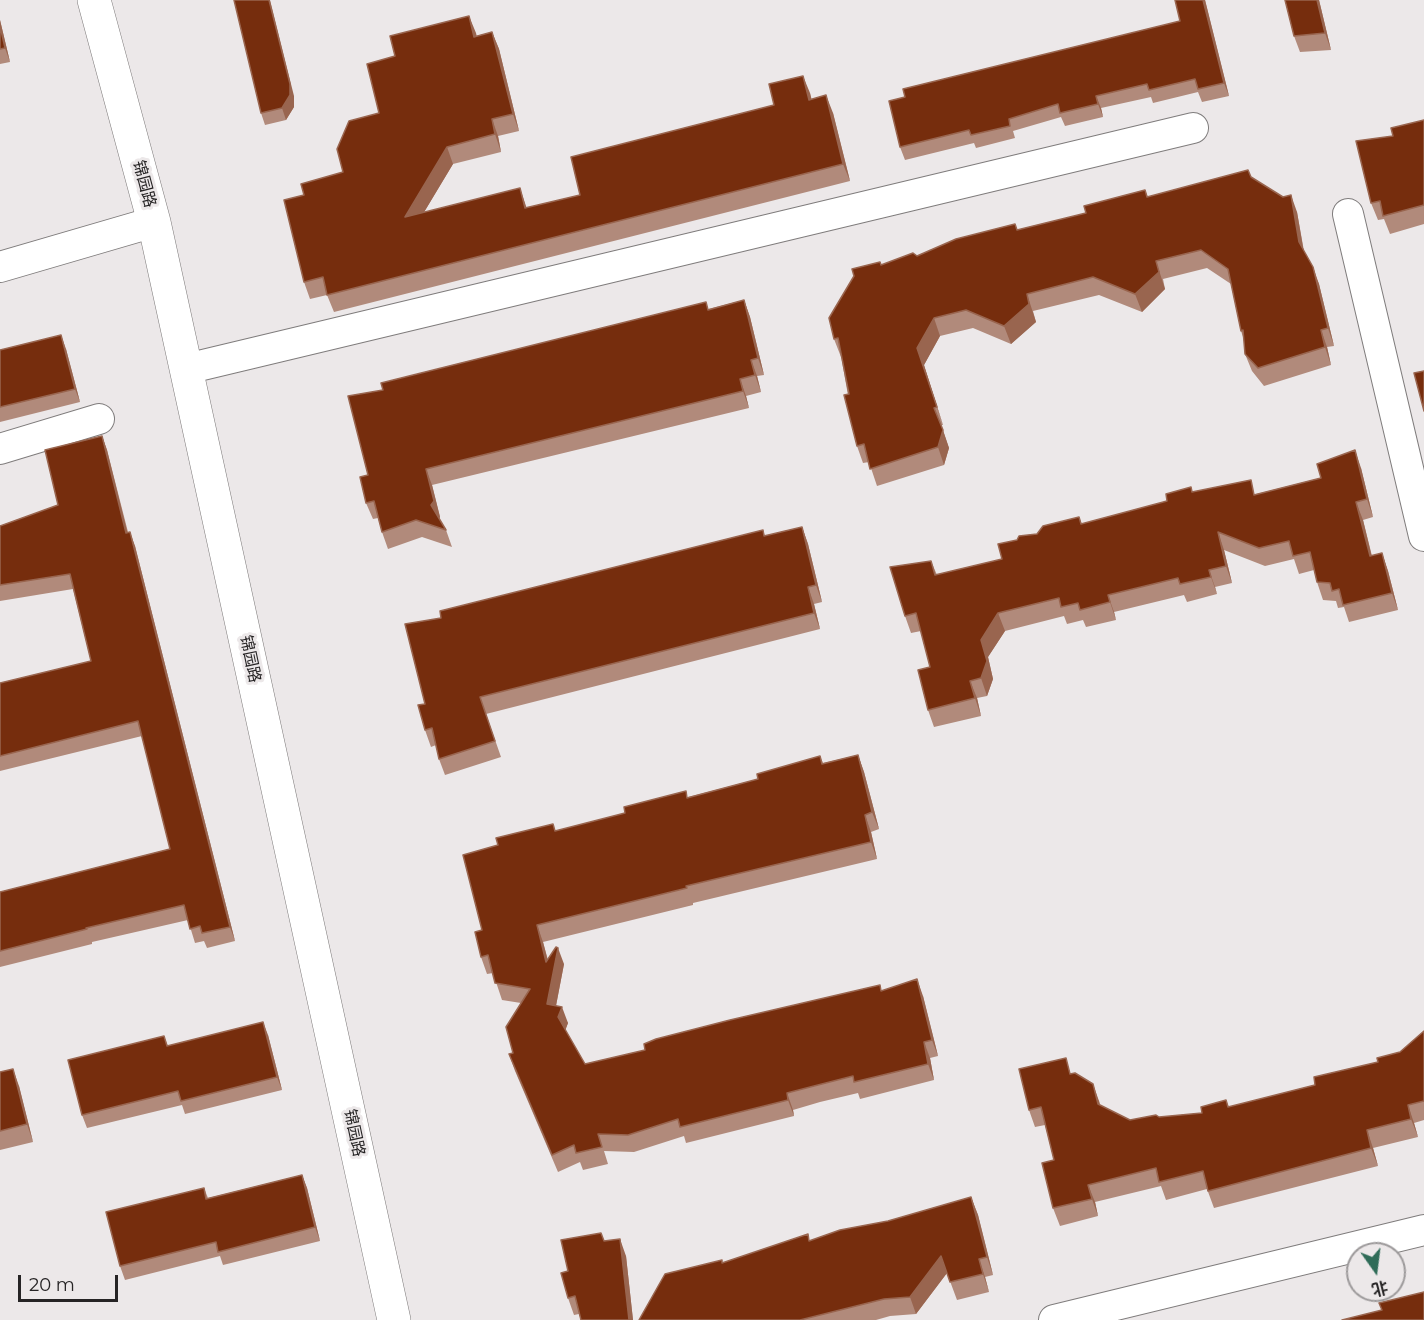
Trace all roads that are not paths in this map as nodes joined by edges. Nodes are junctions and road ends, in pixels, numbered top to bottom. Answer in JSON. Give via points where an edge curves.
{"nodes":[{"id":1,"x":94,"y":0,"type":"edge"},
{"id":2,"x":1193,"y":128,"type":"dead end"},
{"id":3,"x":1348,"y":214,"type":"dead end"},
{"id":4,"x":154,"y":222,"type":"junction"},
{"id":5,"x":0,"y":267,"type":"edge"},
{"id":6,"x":186,"y":369,"type":"junction"},
{"id":7,"x":99,"y":419,"type":"dead end"},
{"id":8,"x":0,"y":449,"type":"edge"},
{"id":9,"x":1424,"y":536,"type":"edge"},
{"id":10,"x":1424,"y":1230,"type":"edge"},
{"id":11,"x":394,"y":1320,"type":"edge"},
{"id":12,"x":1054,"y":1320,"type":"edge"}],
"edges":[{"from":1,"to":4,"type":"street","name":"锦园路"},
{"from":2,"to":6,"type":"street"},
{"from":3,"to":9,"type":"street"},
{"from":4,"to":5,"type":"street"},
{"from":4,"to":6,"type":"street","name":"锦园路"},
{"from":6,"to":11,"type":"street","name":"锦园路"},
{"from":7,"to":8,"type":"street"},
{"from":10,"to":12,"type":"street"}]}
